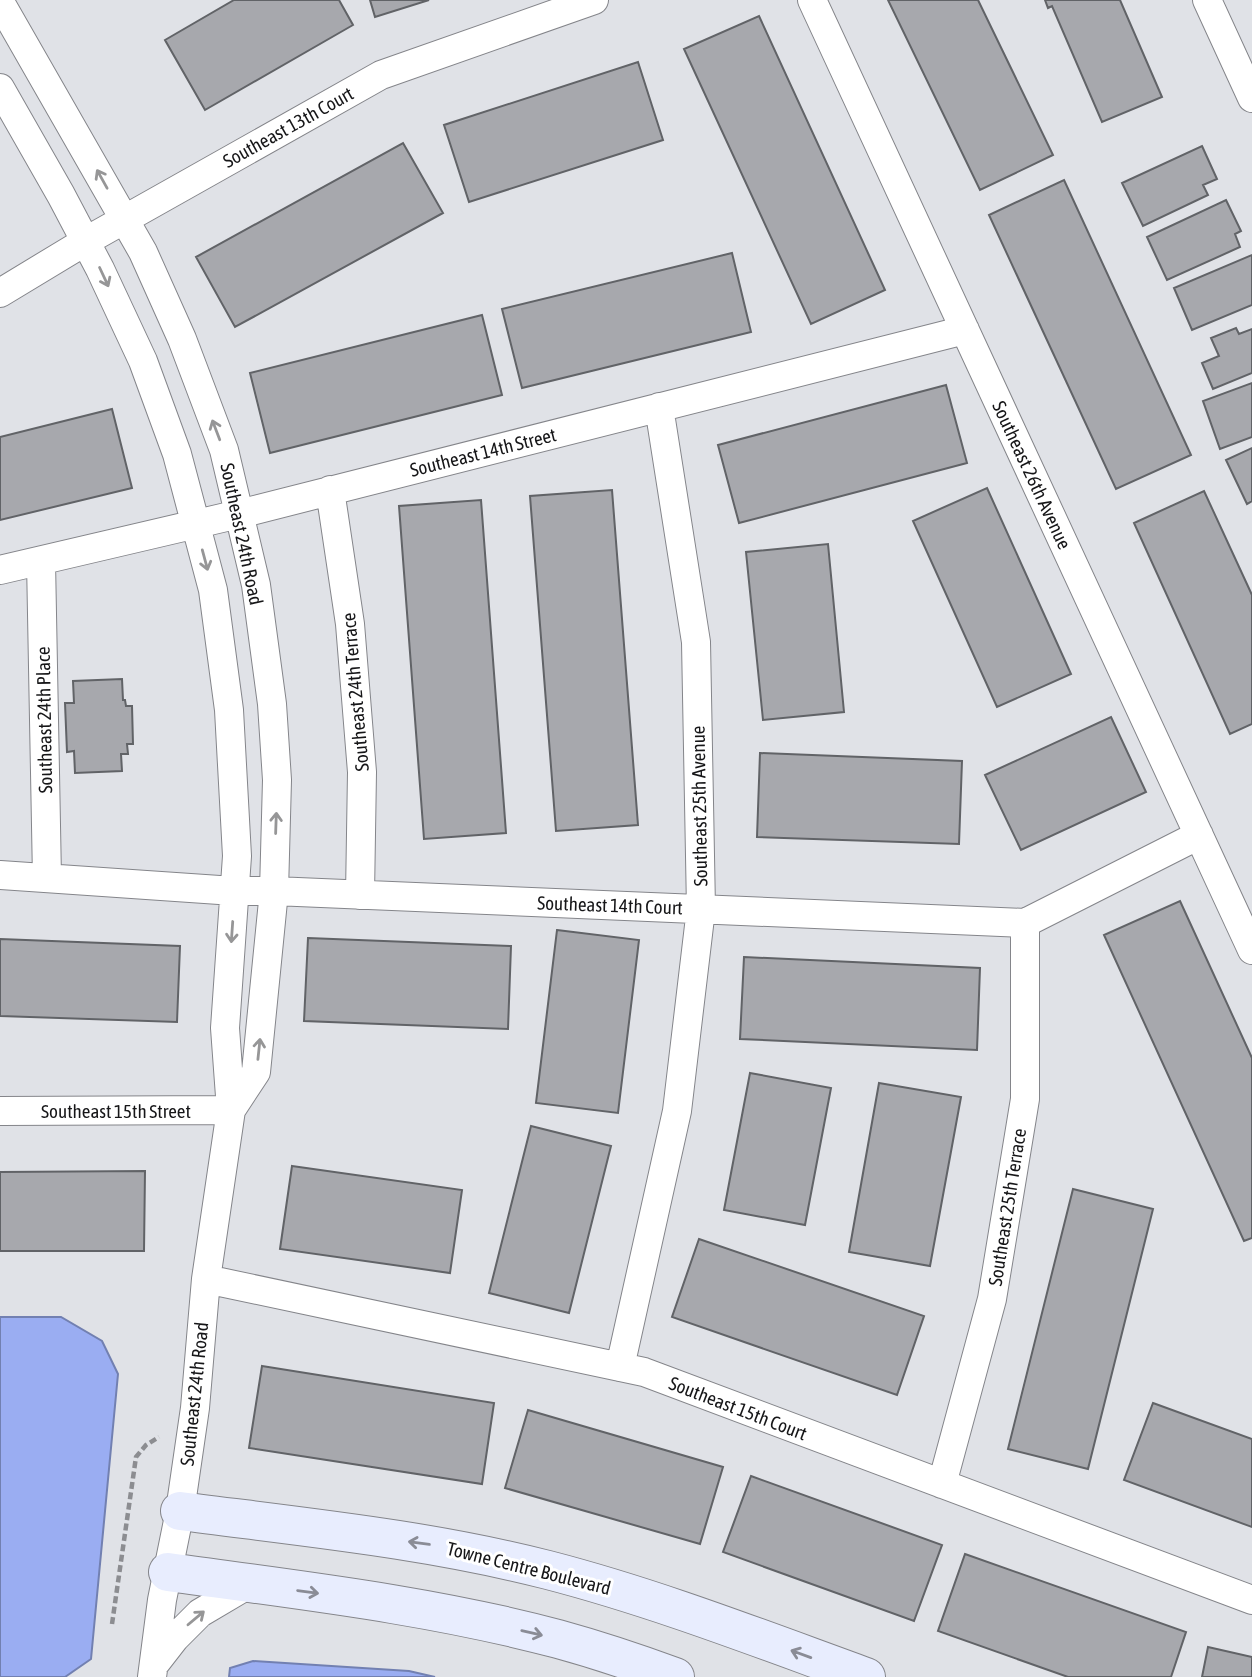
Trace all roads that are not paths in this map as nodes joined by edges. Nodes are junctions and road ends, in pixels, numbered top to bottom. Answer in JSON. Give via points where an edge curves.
{"nodes":[{"id":1,"x":594,"y":0,"type":"edge"},
{"id":2,"x":812,"y":0,"type":"edge"},
{"id":3,"x":1207,"y":0,"type":"edge"},
{"id":4,"x":0,"y":2,"type":"edge"},
{"id":5,"x":1249,"y":85,"type":"edge"},
{"id":6,"x":0,"y":89,"type":"edge"},
{"id":7,"x":124,"y":219,"type":"junction"},
{"id":8,"x":86,"y":241,"type":"junction"},
{"id":9,"x":0,"y":293,"type":"edge"},
{"id":10,"x":965,"y":330,"type":"junction"},
{"id":11,"x":659,"y":407,"type":"junction"},
{"id":12,"x":331,"y":490,"type":"junction"},
{"id":13,"x":239,"y":513,"type":"junction"},
{"id":14,"x":195,"y":523,"type":"junction"},
{"id":15,"x":41,"y":561,"type":"junction"},
{"id":16,"x":0,"y":570,"type":"edge"},
{"id":17,"x":1199,"y":835,"type":"junction"},
{"id":18,"x":0,"y":875,"type":"edge"},
{"id":19,"x":47,"y":878,"type":"junction"},
{"id":20,"x":234,"y":891,"type":"junction"},
{"id":21,"x":274,"y":891,"type":"junction"},
{"id":22,"x":360,"y":895,"type":"junction"},
{"id":23,"x":701,"y":909,"type":"junction"},
{"id":24,"x":1025,"y":923,"type":"junction"},
{"id":25,"x":1252,"y":950,"type":"edge"},
{"id":26,"x":232,"y":1110,"type":"junction"},
{"id":27,"x":0,"y":1111,"type":"edge"},
{"id":28,"x":206,"y":1279,"type":"junction"},
{"id":29,"x":620,"y":1367,"type":"junction"},
{"id":30,"x":942,"y":1484,"type":"junction"},
{"id":31,"x":180,"y":1511,"type":"junction"},
{"id":32,"x":168,"y":1572,"type":"junction"},
{"id":33,"x":249,"y":1584,"type":"junction"},
{"id":34,"x":1252,"y":1600,"type":"edge"},
{"id":35,"x":153,"y":1671,"type":"edge"},
{"id":36,"x":675,"y":1677,"type":"edge"},
{"id":37,"x":866,"y":1677,"type":"edge"}],
"edges":[{"from":1,"to":7,"type":"street","name":"Southeast 13th Court","via":[[381,75]]},
{"from":2,"to":10,"type":"street","name":"Southeast 26th Avenue"},
{"from":3,"to":5,"type":"street"},
{"from":7,"to":4,"type":"street","name":"Southeast 24th Road","one_way":true},
{"from":6,"to":8,"type":"street","name":"Southeast 24th Road"},
{"from":7,"to":8,"type":"street","name":"Southeast 13th Court"},
{"from":13,"to":7,"type":"street","name":"Southeast 24th Road","one_way":true,"via":[[224,450],[182,340]]},
{"from":8,"to":9,"type":"street","name":"Southeast 13th Court"},
{"from":8,"to":14,"type":"street","name":"Southeast 24th Road","one_way":true,"via":[[143,362],[177,454]]},
{"from":10,"to":11,"type":"street","name":"Southeast 14th Street"},
{"from":10,"to":17,"type":"street","name":"Southeast 26th Avenue"},
{"from":11,"to":12,"type":"street","name":"Southeast 14th Street"},
{"from":11,"to":23,"type":"street","name":"Southeast 25th Avenue","via":[[696,642]]},
{"from":12,"to":13,"type":"street","name":"Southeast 14th Street"},
{"from":12,"to":22,"type":"street","name":"Southeast 24th Terrace","via":[[350,624],[362,772]]},
{"from":13,"to":14,"type":"street","name":"Southeast 14th Street"},
{"from":21,"to":13,"type":"street","name":"Southeast 24th Road","one_way":true,"via":[[277,780],[272,704],[256,585]]},
{"from":14,"to":15,"type":"street","name":"Southeast 14th Street"},
{"from":14,"to":20,"type":"street","name":"Southeast 24th Road","one_way":true,"via":[[213,590],[229,710],[237,856]]},
{"from":15,"to":16,"type":"street","name":"Southeast 14th Street"},
{"from":15,"to":19,"type":"street","name":"Southeast 24th Place"},
{"from":17,"to":24,"type":"street","name":"Southeast 14th Court"},
{"from":17,"to":25,"type":"street","name":"Southeast 26th Avenue"},
{"from":18,"to":19,"type":"street","name":"Southeast 14th Court"},
{"from":19,"to":20,"type":"street","name":"Southeast 14th Court"},
{"from":20,"to":21,"type":"street","name":"Southeast 14th Court"},
{"from":20,"to":26,"type":"street","name":"Southeast 24th Road","one_way":true,"via":[[225,1028]]},
{"from":21,"to":22,"type":"street","name":"Southeast 14th Court"},
{"from":26,"to":21,"type":"street","name":"Southeast 24th Road","one_way":true,"via":[[256,1072]]},
{"from":22,"to":23,"type":"street","name":"Southeast 14th Court"},
{"from":23,"to":24,"type":"street","name":"Southeast 14th Court"},
{"from":23,"to":29,"type":"street","name":"Southeast 25th Avenue","via":[[677,1111]]},
{"from":24,"to":30,"type":"street","name":"Southeast 25th Terrace","via":[[1025,1099],[992,1299]]},
{"from":26,"to":27,"type":"street","name":"Southeast 15th Street"},
{"from":26,"to":28,"type":"street","name":"Southeast 24th Road"},
{"from":28,"to":29,"type":"street","name":"Southeast 15th Court"},
{"from":28,"to":31,"type":"street","name":"Southeast 24th Road"},
{"from":29,"to":30,"type":"street","name":"Southeast 15th Court"},
{"from":30,"to":34,"type":"street","name":"Southeast 15th Court"},
{"from":31,"to":32,"type":"street","name":"Southeast 24th Road"},
{"from":37,"to":31,"type":"street","name":"Towne Centre Boulevard","one_way":true,"via":[[659,1603],[546,1570],[431,1545]]},
{"from":32,"to":33,"type":"street"},
{"from":32,"to":35,"type":"street","name":"Southeast 24th Road"},
{"from":35,"to":33,"type":"street","one_way":true,"via":[[175,1638],[200,1613]]},
{"from":33,"to":36,"type":"street","one_way":true,"via":[[499,1626],[557,1639]]}]}
